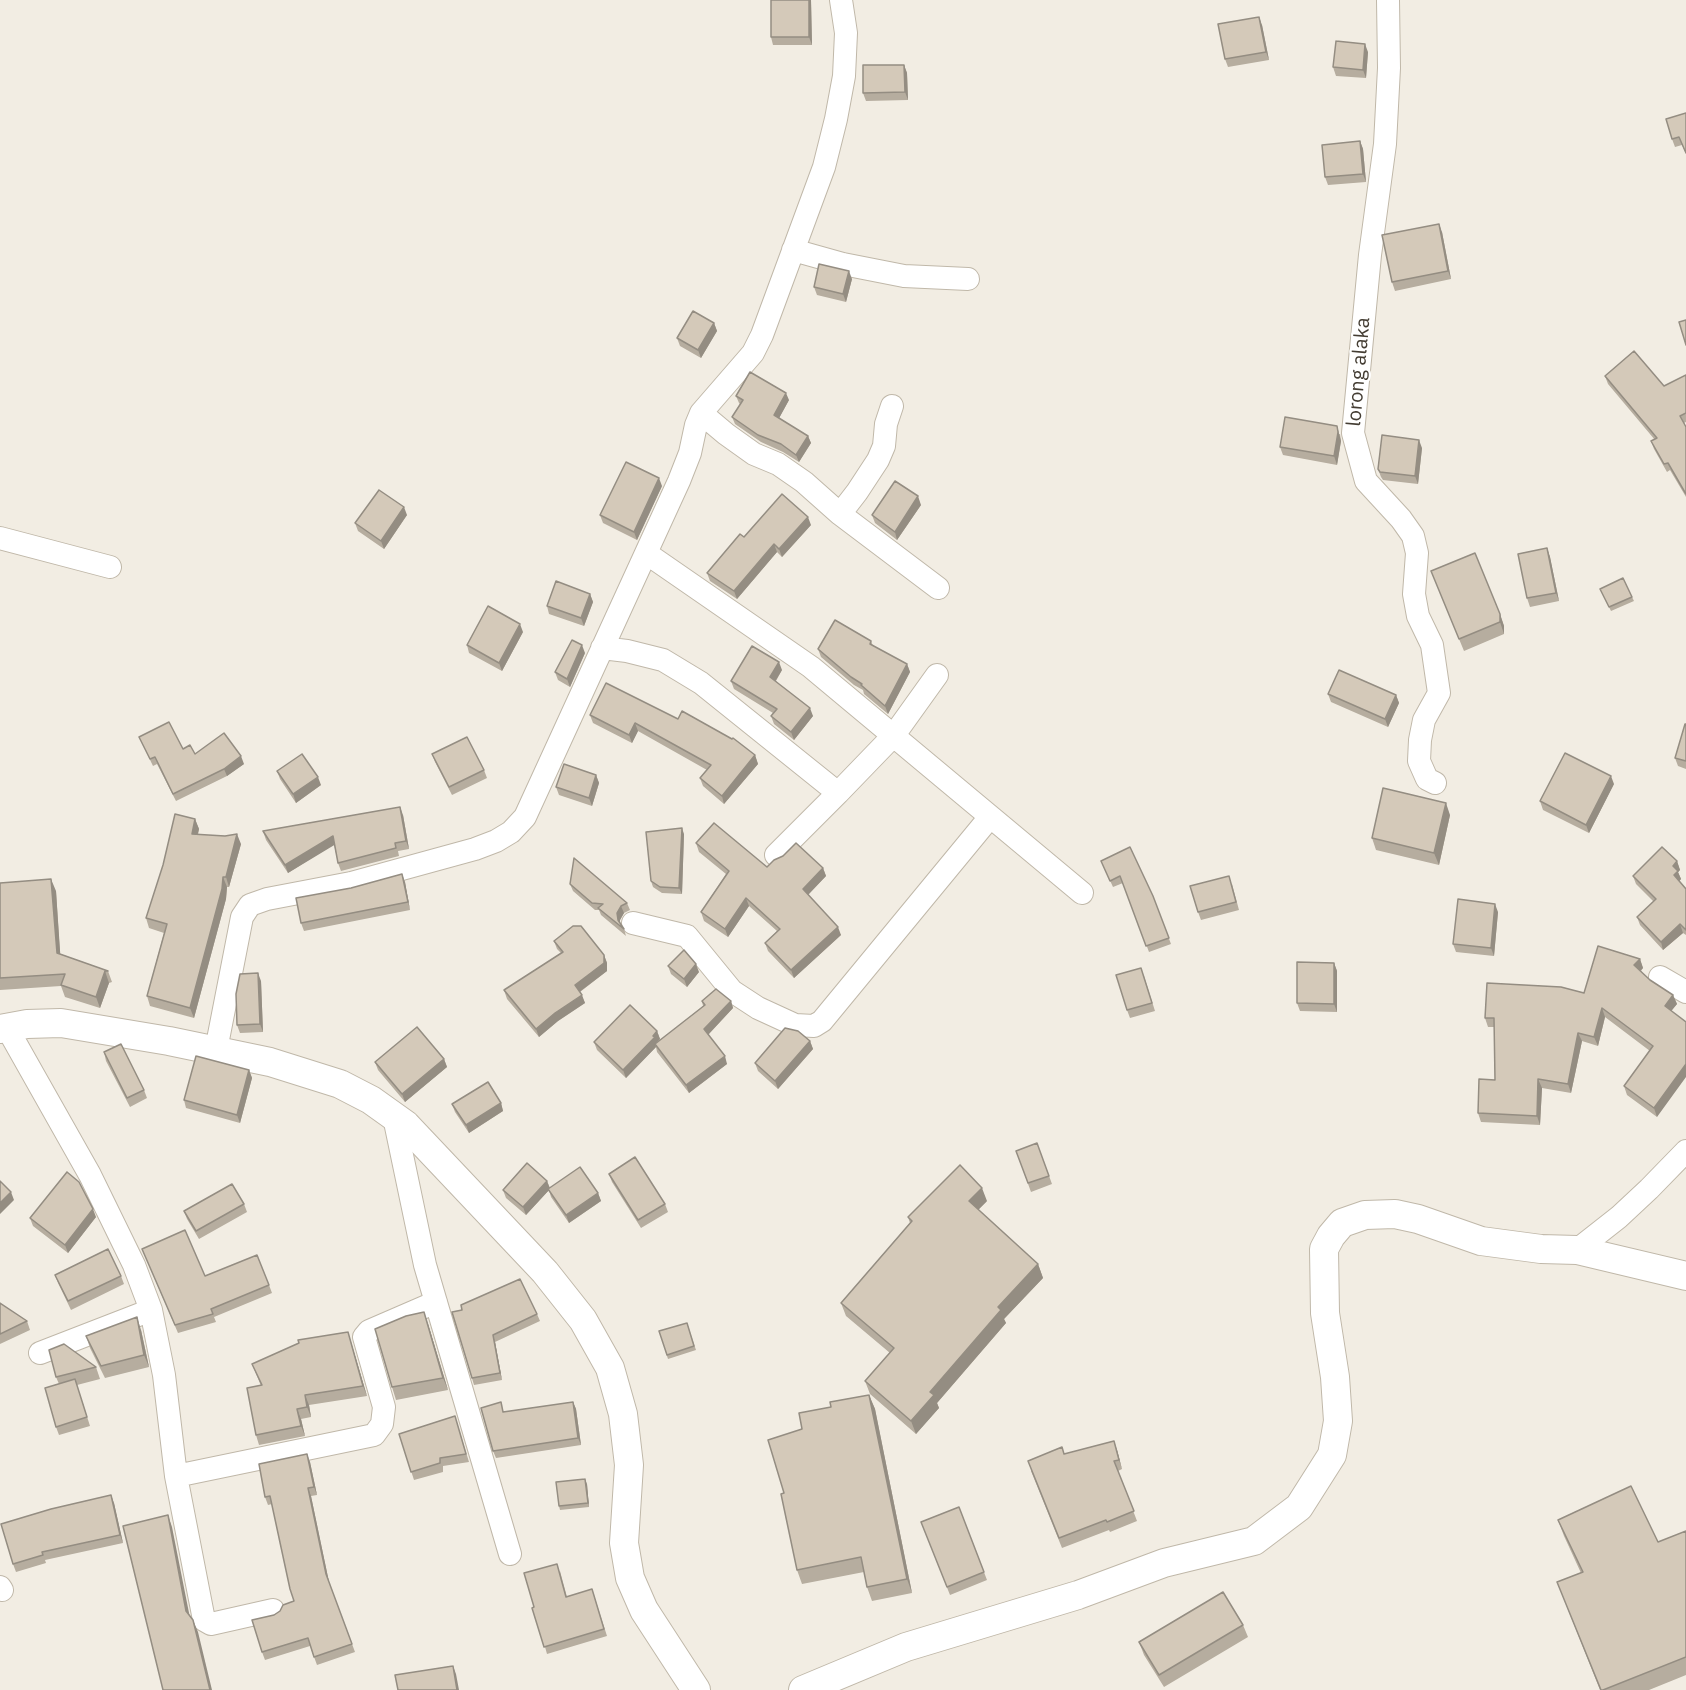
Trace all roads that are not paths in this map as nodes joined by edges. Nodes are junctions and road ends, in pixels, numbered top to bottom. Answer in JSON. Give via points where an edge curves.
{"nodes":[{"id":1,"x":841,"y":0,"type":"edge"},
{"id":2,"x":1388,"y":0,"type":"edge"},
{"id":3,"x":793,"y":250,"type":"junction"},
{"id":4,"x":968,"y":279,"type":"dead end"},
{"id":5,"x":892,"y":406,"type":"dead end"},
{"id":6,"x":701,"y":413,"type":"junction"},
{"id":7,"x":840,"y":514,"type":"junction"},
{"id":8,"x":0,"y":538,"type":"edge"},
{"id":9,"x":646,"y":553,"type":"junction"},
{"id":10,"x":110,"y":567,"type":"dead end"},
{"id":11,"x":938,"y":588,"type":"dead end"},
{"id":12,"x":602,"y":648,"type":"junction"},
{"id":13,"x":937,"y":675,"type":"dead end"},
{"id":14,"x":894,"y":735,"type":"junction"},
{"id":15,"x":1435,"y":783,"type":"dead end"},
{"id":16,"x":838,"y":794,"type":"junction"},
{"id":17,"x":990,"y":817,"type":"junction"},
{"id":18,"x":776,"y":855,"type":"dead end"},
{"id":19,"x":1082,"y":893,"type":"dead end"},
{"id":20,"x":633,"y":923,"type":"dead end"},
{"id":21,"x":1660,"y":977,"type":"dead end"},
{"id":22,"x":1686,"y":992,"type":"edge"},
{"id":23,"x":4,"y":1028,"type":"edge"},
{"id":24,"x":216,"y":1050,"type":"junction"},
{"id":25,"x":394,"y":1117,"type":"junction"},
{"id":26,"x":1686,"y":1151,"type":"edge"},
{"id":27,"x":1577,"y":1250,"type":"junction"},
{"id":28,"x":1686,"y":1276,"type":"edge"},
{"id":29,"x":436,"y":1302,"type":"junction"},
{"id":30,"x":151,"y":1310,"type":"junction"},
{"id":31,"x":40,"y":1353,"type":"dead end"},
{"id":32,"x":176,"y":1476,"type":"junction"},
{"id":33,"x":510,"y":1554,"type":"dead end"},
{"id":34,"x":273,"y":1610,"type":"dead end"},
{"id":35,"x":810,"y":1687,"type":"edge"},
{"id":36,"x":696,"y":1690,"type":"edge"}],
"edges":[{"from":1,"to":3,"type":"street","via":[[846,33],[837,119]]},
{"from":2,"to":15,"type":"street","name":"lorong alaka","via":[[1385,144],[1353,433],[1366,482],[1401,519],[1413,536],[1417,553],[1414,594],[1418,616],[1432,645],[1439,693],[1424,720],[1419,760],[1427,779]]},
{"from":3,"to":4,"type":"street","via":[[904,276]]},
{"from":3,"to":6,"type":"street","via":[[753,353]]},
{"from":5,"to":7,"type":"street","via":[[878,460]]},
{"from":6,"to":7,"type":"street","via":[[754,454],[778,464],[804,482]]},
{"from":6,"to":9,"type":"street","via":[[690,453]]},
{"from":7,"to":11,"type":"street"},
{"from":8,"to":10,"type":"street"},
{"from":9,"to":12,"type":"street"},
{"from":9,"to":14,"type":"street","via":[[811,667]]},
{"from":12,"to":16,"type":"street","via":[[663,660],[701,683]]},
{"from":12,"to":24,"type":"street","via":[[525,817],[511,831],[476,849],[250,905],[242,917]]},
{"from":13,"to":14,"type":"street"},
{"from":14,"to":16,"type":"street"},
{"from":14,"to":17,"type":"street"},
{"from":16,"to":18,"type":"street"},
{"from":17,"to":19,"type":"street"},
{"from":17,"to":20,"type":"street","via":[[822,1022],[814,1026],[795,1025],[743,999],[687,936]]},
{"from":21,"to":22,"type":"street"},
{"from":23,"to":24,"type":"street","via":[[61,1023]]},
{"from":23,"to":30,"type":"street","via":[[90,1175],[134,1265]]},
{"from":24,"to":25,"type":"street","via":[[340,1084]]},
{"from":25,"to":29,"type":"street"},
{"from":25,"to":36,"type":"street","via":[[545,1272],[582,1320],[610,1368],[623,1414],[629,1465],[624,1543],[630,1578],[644,1610]]},
{"from":26,"to":27,"type":"street","via":[[1642,1196]]},
{"from":27,"to":28,"type":"street"},
{"from":27,"to":35,"type":"street","via":[[1481,1241],[1395,1214],[1365,1215],[1342,1223],[1324,1249],[1323,1274],[1338,1421],[1332,1455],[1299,1506],[1254,1541],[1164,1563],[1078,1595],[906,1647]]},
{"from":29,"to":32,"type":"street","via":[[369,1331],[364,1337],[384,1407],[382,1424],[374,1435]]},
{"from":29,"to":33,"type":"street"},
{"from":30,"to":31,"type":"street"},
{"from":30,"to":32,"type":"street","via":[[164,1375]]},
{"from":32,"to":34,"type":"street","via":[[204,1620],[211,1624]]}]}
